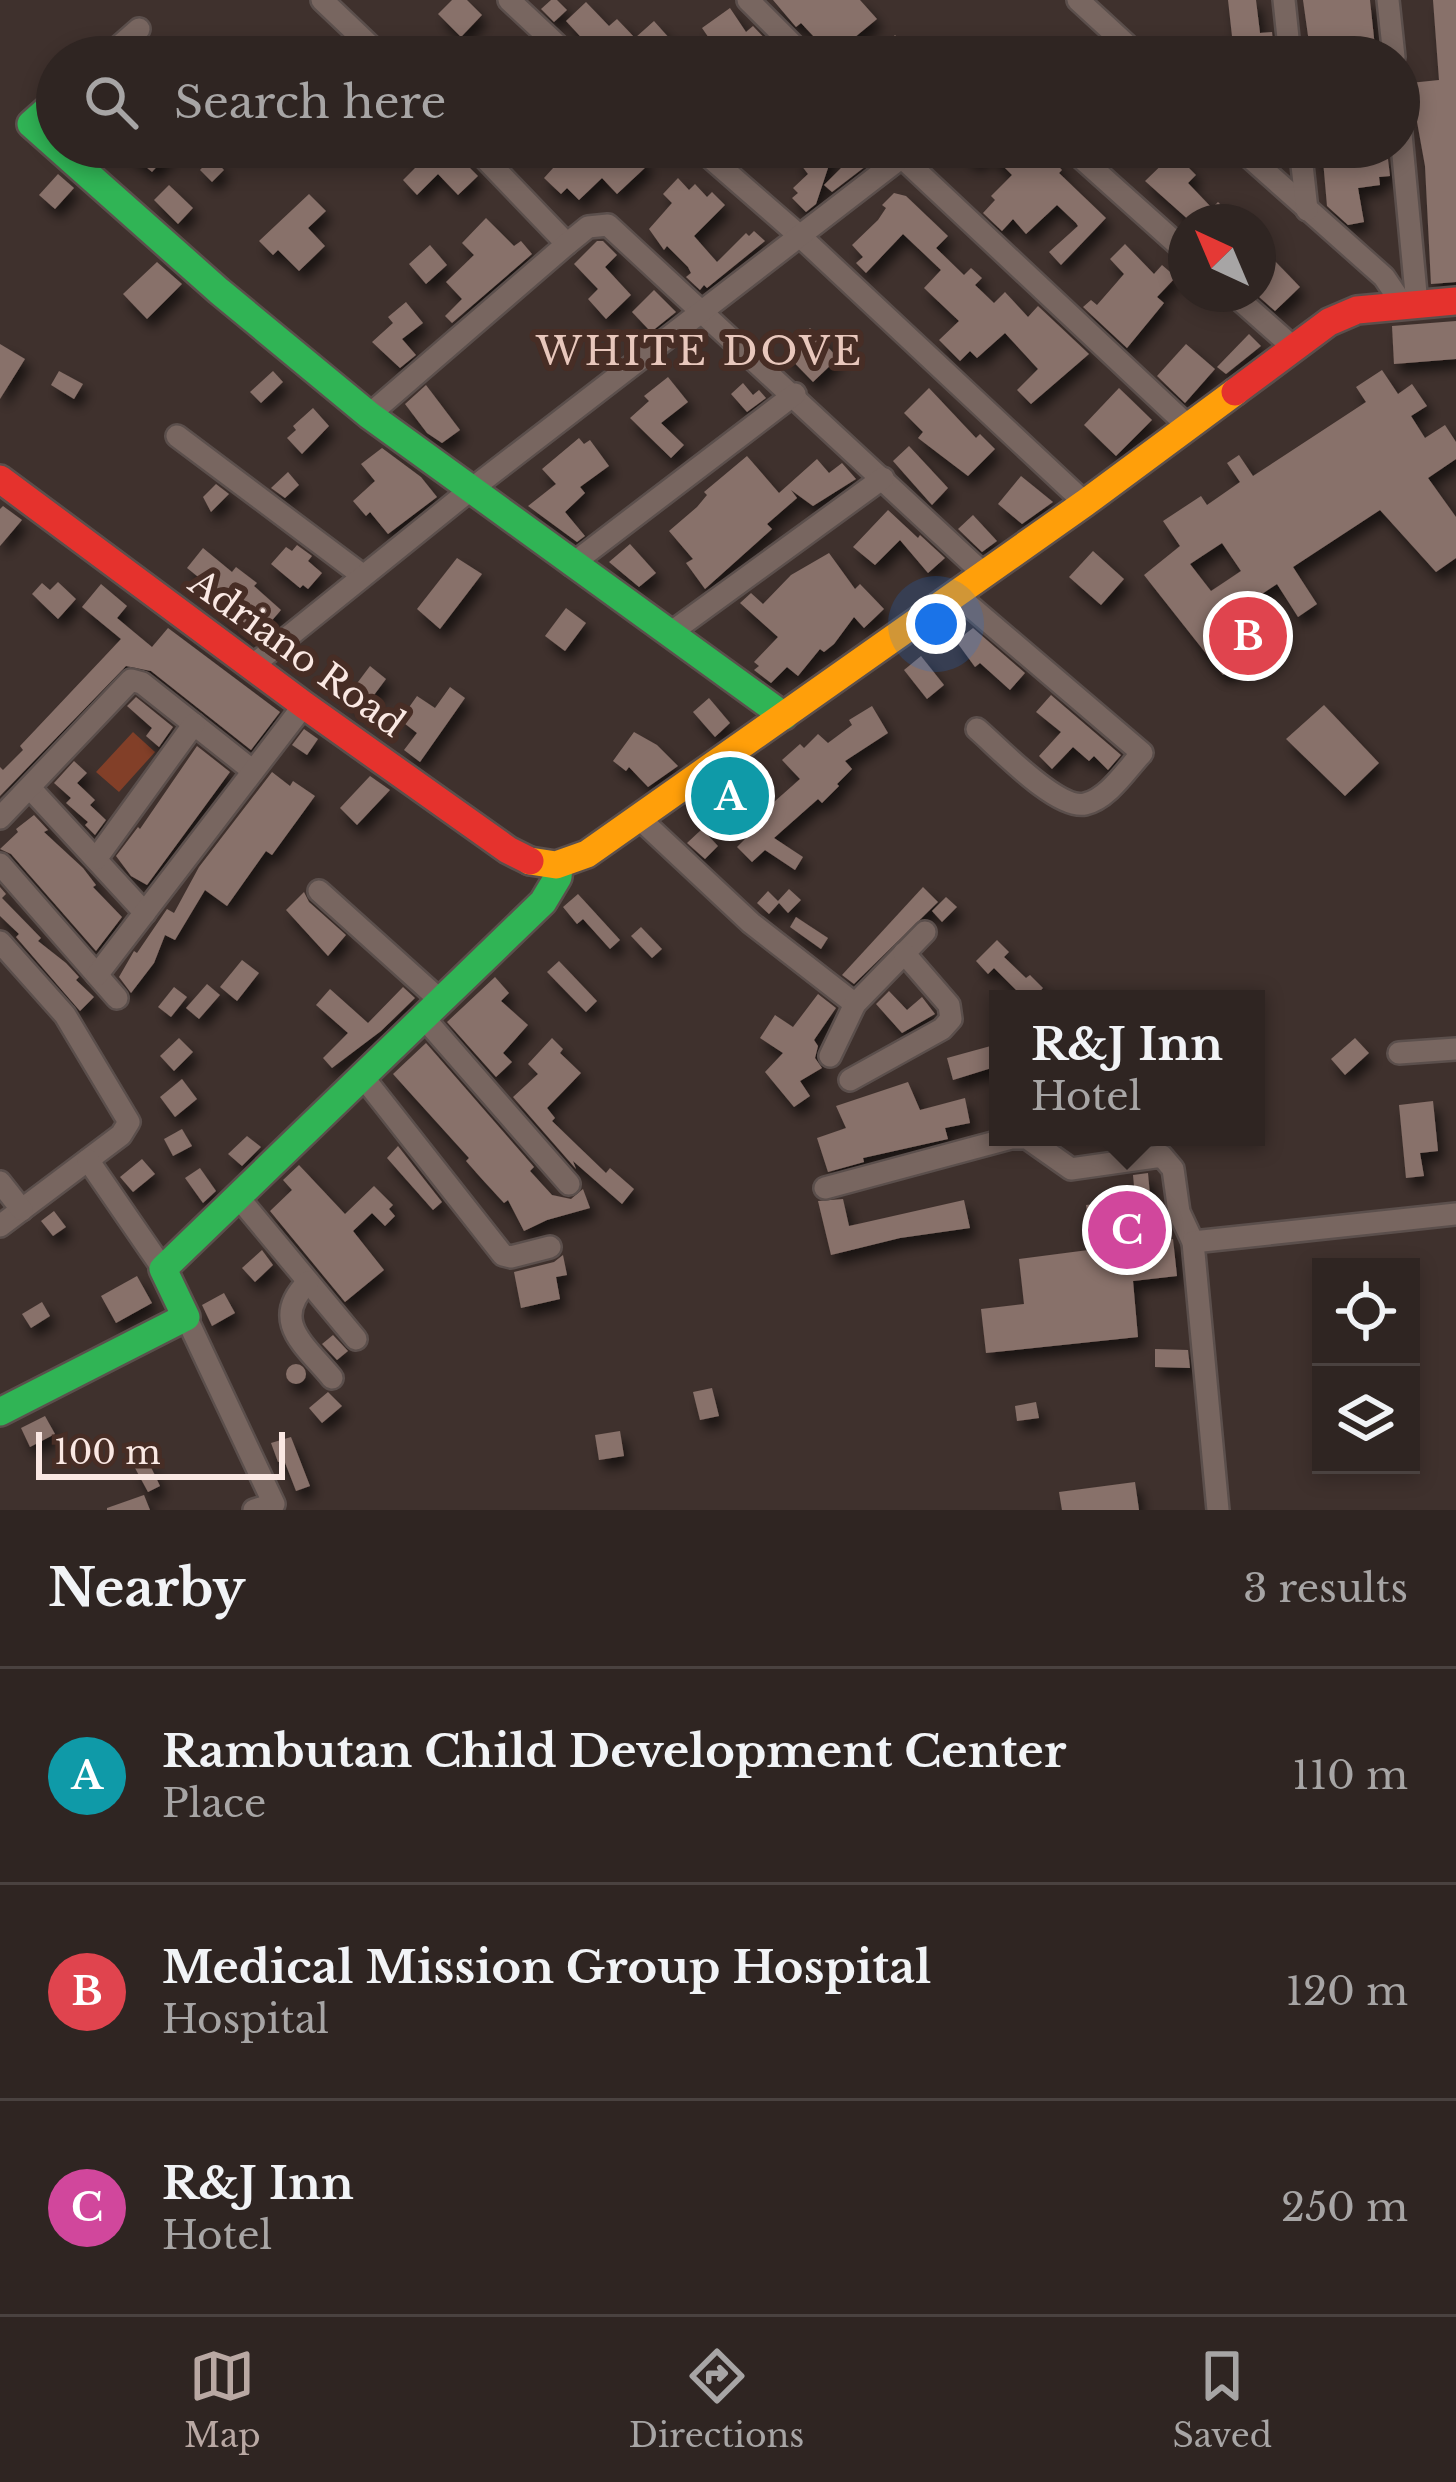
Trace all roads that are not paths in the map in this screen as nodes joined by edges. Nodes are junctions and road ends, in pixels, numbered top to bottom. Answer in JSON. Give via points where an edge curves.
{"nodes":[{"id":1,"x":322,"y":0,"type":"edge"},
{"id":2,"x":509,"y":0,"type":"edge"},
{"id":3,"x":748,"y":0,"type":"edge"},
{"id":4,"x":1078,"y":0,"type":"edge"},
{"id":5,"x":1284,"y":0,"type":"edge"},
{"id":6,"x":1388,"y":0,"type":"edge"},
{"id":7,"x":140,"y":28,"type":"dead end"},
{"id":8,"x":131,"y":36,"type":"edge"},
{"id":9,"x":360,"y":36,"type":"edge"},
{"id":10,"x":548,"y":36,"type":"edge"},
{"id":11,"x":784,"y":36,"type":"edge"},
{"id":12,"x":1117,"y":36,"type":"edge"},
{"id":13,"x":1288,"y":36,"type":"edge"},
{"id":14,"x":1392,"y":36,"type":"edge"},
{"id":15,"x":81,"y":168,"type":"edge"},
{"id":16,"x":494,"y":168,"type":"edge"},
{"id":17,"x":722,"y":168,"type":"edge"},
{"id":18,"x":882,"y":168,"type":"edge"},
{"id":19,"x":920,"y":168,"type":"edge"},
{"id":20,"x":1092,"y":168,"type":"edge"},
{"id":21,"x":1261,"y":168,"type":"edge"},
{"id":22,"x":1302,"y":168,"type":"edge"},
{"id":23,"x":1402,"y":168,"type":"edge"},
{"id":24,"x":1307,"y":210,"type":"junction"},
{"id":25,"x":1168,"y":236,"type":"edge"},
{"id":26,"x":801,"y":237,"type":"junction"},
{"id":27,"x":567,"y":244,"type":"junction"},
{"id":28,"x":1456,"y":301,"type":"edge"},
{"id":29,"x":1410,"y":304,"type":"junction"},
{"id":30,"x":701,"y":310,"type":"junction"},
{"id":31,"x":1254,"y":312,"type":"edge"},
{"id":32,"x":1293,"y":347,"type":"junction"},
{"id":33,"x":795,"y":394,"type":"junction"},
{"id":34,"x":369,"y":415,"type":"junction"},
{"id":35,"x":1189,"y":427,"type":"junction"},
{"id":36,"x":176,"y":436,"type":"dead end"},
{"id":37,"x":883,"y":478,"type":"junction"},
{"id":38,"x":0,"y":479,"type":"edge"},
{"id":39,"x":470,"y":491,"type":"junction"},
{"id":40,"x":1085,"y":503,"type":"junction"},
{"id":41,"x":571,"y":565,"type":"junction"},
{"id":42,"x":362,"y":575,"type":"junction"},
{"id":43,"x":985,"y":575,"type":"junction"},
{"id":44,"x":957,"y":595,"type":"junction"},
{"id":45,"x":669,"y":634,"type":"junction"},
{"id":46,"x":252,"y":666,"type":"junction"},
{"id":47,"x":304,"y":705,"type":"junction"},
{"id":48,"x":784,"y":716,"type":"junction"},
{"id":49,"x":194,"y":724,"type":"junction"},
{"id":50,"x":976,"y":729,"type":"dead end"},
{"id":51,"x":253,"y":771,"type":"junction"},
{"id":52,"x":30,"y":788,"type":"junction"},
{"id":53,"x":0,"y":818,"type":"edge"},
{"id":54,"x":639,"y":818,"type":"junction"},
{"id":55,"x":96,"y":859,"type":"junction"},
{"id":56,"x":0,"y":864,"type":"edge"},
{"id":57,"x":559,"y":867,"type":"junction"},
{"id":58,"x":320,"y":891,"type":"dead end"},
{"id":59,"x":146,"y":913,"type":"junction"},
{"id":60,"x":925,"y":932,"type":"dead end"},
{"id":61,"x":0,"y":942,"type":"edge"},
{"id":62,"x":904,"y":953,"type":"junction"},
{"id":63,"x":98,"y":975,"type":"junction"},
{"id":64,"x":117,"y":998,"type":"dead end"},
{"id":65,"x":855,"y":1004,"type":"junction"},
{"id":66,"x":432,"y":1010,"type":"junction"},
{"id":67,"x":1456,"y":1049,"type":"edge"},
{"id":68,"x":1399,"y":1053,"type":"dead end"},
{"id":69,"x":830,"y":1056,"type":"dead end"},
{"id":70,"x":363,"y":1077,"type":"junction"},
{"id":71,"x":850,"y":1080,"type":"dead end"},
{"id":72,"x":989,"y":1144,"type":"edge"},
{"id":73,"x":1039,"y":1146,"type":"edge"},
{"id":74,"x":88,"y":1160,"type":"junction"},
{"id":75,"x":0,"y":1182,"type":"edge"},
{"id":76,"x":569,"y":1184,"type":"dead end"},
{"id":77,"x":825,"y":1188,"type":"dead end"},
{"id":78,"x":238,"y":1197,"type":"junction"},
{"id":79,"x":22,"y":1210,"type":"junction"},
{"id":80,"x":1456,"y":1214,"type":"edge"},
{"id":81,"x":0,"y":1226,"type":"edge"},
{"id":82,"x":1193,"y":1242,"type":"junction"},
{"id":83,"x":550,"y":1246,"type":"dead end"},
{"id":84,"x":163,"y":1269,"type":"junction"},
{"id":85,"x":308,"y":1282,"type":"junction"},
{"id":86,"x":186,"y":1317,"type":"junction"},
{"id":87,"x":356,"y":1339,"type":"dead end"},
{"id":88,"x":332,"y":1378,"type":"dead end"},
{"id":89,"x":0,"y":1412,"type":"edge"},
{"id":90,"x":254,"y":1510,"type":"edge"},
{"id":91,"x":1218,"y":1510,"type":"edge"}],
"edges":[{"from":1,"to":9,"type":"street"},
{"from":2,"to":10,"type":"street"},
{"from":3,"to":11,"type":"street"},
{"from":4,"to":12,"type":"street"},
{"from":5,"to":13,"type":"street"},
{"from":6,"to":14,"type":"street"},
{"from":7,"to":8,"type":"street"},
{"from":15,"to":34,"type":"street"},
{"from":16,"to":27,"type":"street"},
{"from":17,"to":26,"type":"street"},
{"from":18,"to":26,"type":"street"},
{"from":19,"to":35,"type":"street"},
{"from":20,"to":25,"type":"street"},
{"from":21,"to":24,"type":"street"},
{"from":22,"to":24,"type":"street"},
{"from":23,"to":29,"type":"street"},
{"from":24,"to":29,"type":"street"},
{"from":26,"to":30,"type":"street"},
{"from":26,"to":40,"type":"street"},
{"from":27,"to":30,"type":"street","via":[[588,227],[608,224]]},
{"from":27,"to":34,"type":"street"},
{"from":28,"to":29,"type":"street"},
{"from":29,"to":32,"type":"street","via":[[1344,314]]},
{"from":30,"to":33,"type":"street"},
{"from":30,"to":39,"type":"street"},
{"from":31,"to":32,"type":"street"},
{"from":32,"to":35,"type":"street"},
{"from":33,"to":37,"type":"street"},
{"from":33,"to":41,"type":"street"},
{"from":34,"to":39,"type":"street"},
{"from":35,"to":40,"type":"street"},
{"from":36,"to":42,"type":"street"},
{"from":37,"to":43,"type":"street"},
{"from":37,"to":45,"type":"street"},
{"from":38,"to":46,"type":"street","name":"Adriano Road"},
{"from":39,"to":41,"type":"street"},
{"from":39,"to":42,"type":"street"},
{"from":40,"to":43,"type":"street"},
{"from":41,"to":45,"type":"street"},
{"from":42,"to":46,"type":"street"},
{"from":43,"to":44,"type":"street"},
{"from":44,"to":48,"type":"street"},
{"from":44,"to":50,"type":"street","via":[[1142,753],[1100,796],[1069,803]]},
{"from":45,"to":48,"type":"street"},
{"from":46,"to":47,"type":"street","name":"Adriano Road"},
{"from":47,"to":51,"type":"street"},
{"from":47,"to":57,"type":"street","name":"Adriano Road","via":[[521,858]]},
{"from":48,"to":54,"type":"street"},
{"from":49,"to":51,"type":"street"},
{"from":49,"to":52,"type":"street","via":[[131,680]]},
{"from":49,"to":55,"type":"street"},
{"from":51,"to":59,"type":"street"},
{"from":52,"to":53,"type":"street"},
{"from":52,"to":55,"type":"street"},
{"from":54,"to":57,"type":"street"},
{"from":54,"to":65,"type":"street","via":[[751,923]]},
{"from":55,"to":59,"type":"street"},
{"from":56,"to":63,"type":"street"},
{"from":57,"to":66,"type":"street","via":[[543,902]]},
{"from":58,"to":66,"type":"street"},
{"from":59,"to":63,"type":"street"},
{"from":60,"to":62,"type":"street"},
{"from":61,"to":74,"type":"street","via":[[65,1015],[128,1115],[121,1135]]},
{"from":62,"to":65,"type":"street"},
{"from":62,"to":71,"type":"street","via":[[951,1018]]},
{"from":63,"to":64,"type":"street"},
{"from":65,"to":69,"type":"street"},
{"from":66,"to":70,"type":"street"},
{"from":66,"to":76,"type":"street"},
{"from":67,"to":68,"type":"street"},
{"from":70,"to":78,"type":"street"},
{"from":70,"to":83,"type":"street","via":[[503,1255]]},
{"from":72,"to":77,"type":"street"},
{"from":73,"to":82,"type":"street","via":[[1071,1169],[1162,1156],[1173,1168]]},
{"from":74,"to":79,"type":"street"},
{"from":74,"to":84,"type":"street"},
{"from":75,"to":79,"type":"street"},
{"from":78,"to":84,"type":"street"},
{"from":78,"to":85,"type":"street"},
{"from":79,"to":81,"type":"street"},
{"from":80,"to":82,"type":"street"},
{"from":82,"to":91,"type":"street"},
{"from":84,"to":86,"type":"street"},
{"from":85,"to":87,"type":"street"},
{"from":85,"to":88,"type":"street","via":[[290,1303],[290,1316]]},
{"from":86,"to":89,"type":"street"},
{"from":86,"to":90,"type":"street","via":[[274,1504]]}]}
